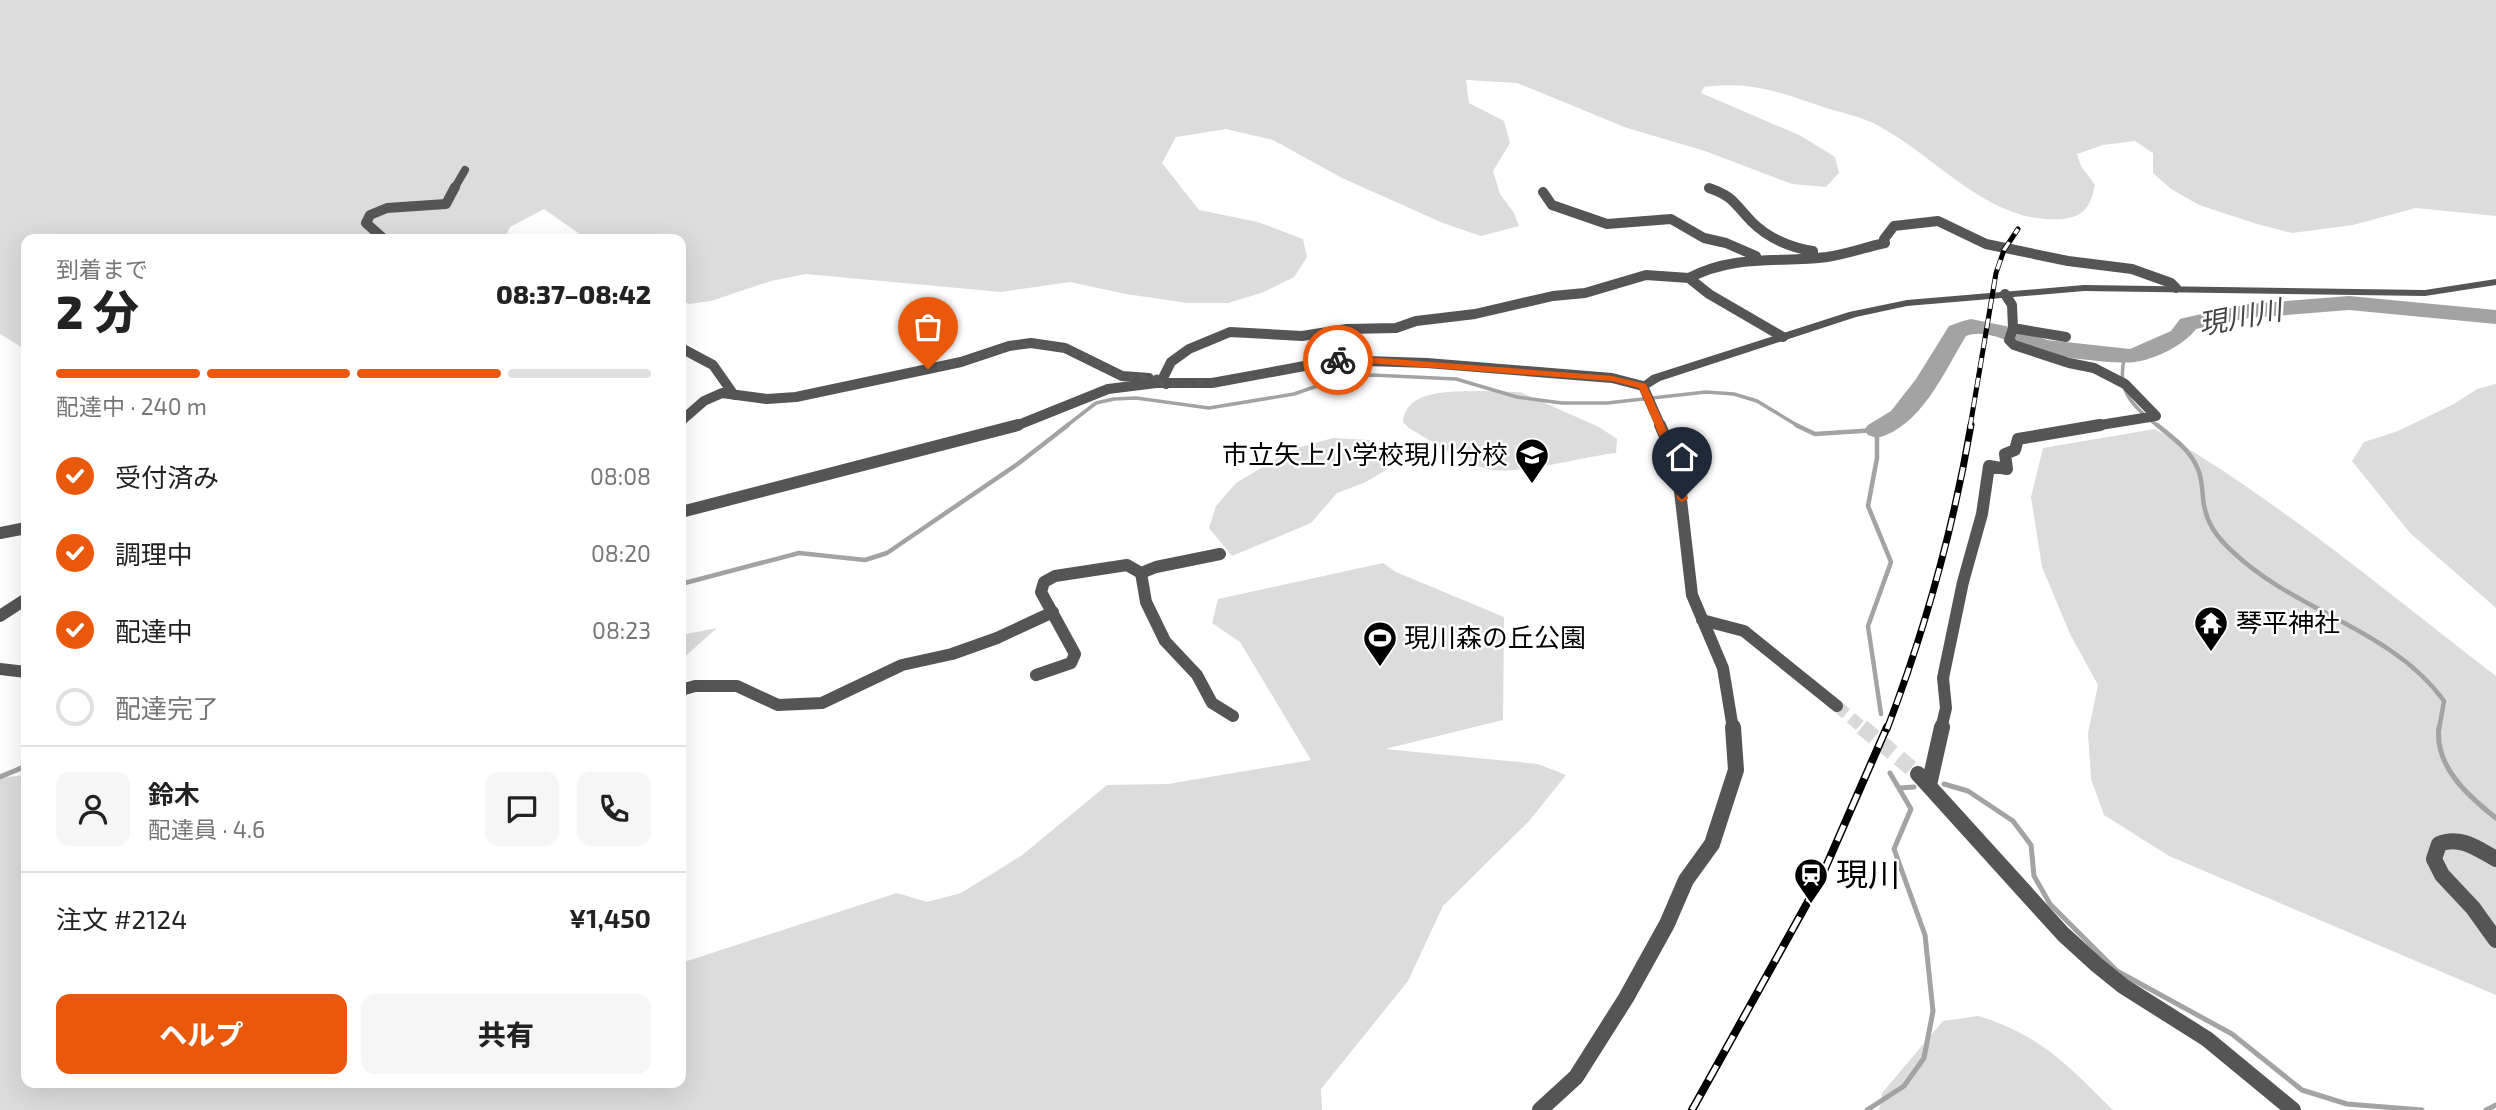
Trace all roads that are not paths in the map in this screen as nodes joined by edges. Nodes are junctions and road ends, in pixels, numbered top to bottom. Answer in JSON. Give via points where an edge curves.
{"nodes":[{"id":1,"x":465,"y":170,"type":"dead end"},
{"id":2,"x":1709,"y":188,"type":"dead end"},
{"id":3,"x":1543,"y":192,"type":"dead end"},
{"id":4,"x":378,"y":234,"type":"edge"},
{"id":5,"x":1782,"y":242,"type":"junction"},
{"id":6,"x":1854,"y":251,"type":"junction"},
{"id":7,"x":1768,"y":258,"type":"junction"},
{"id":8,"x":1689,"y":278,"type":"junction"},
{"id":9,"x":2496,"y":282,"type":"edge"},
{"id":10,"x":2176,"y":288,"type":"junction"},
{"id":11,"x":2005,"y":294,"type":"junction"},
{"id":12,"x":2012,"y":332,"type":"junction"},
{"id":13,"x":1783,"y":337,"type":"junction"},
{"id":14,"x":2066,"y":337,"type":"dead end"},
{"id":15,"x":686,"y":350,"type":"edge"},
{"id":16,"x":2113,"y":380,"type":"joint"},
{"id":17,"x":1161,"y":383,"type":"junction"},
{"id":18,"x":2125,"y":384,"type":"joint"},
{"id":19,"x":1647,"y":394,"type":"junction"},
{"id":20,"x":734,"y":395,"type":"junction"},
{"id":21,"x":686,"y":417,"type":"edge"},
{"id":22,"x":686,"y":511,"type":"edge"},
{"id":23,"x":21,"y":529,"type":"edge"},
{"id":24,"x":0,"y":533,"type":"edge"},
{"id":25,"x":1220,"y":554,"type":"dead end"},
{"id":26,"x":1141,"y":573,"type":"junction"},
{"id":27,"x":21,"y":602,"type":"edge"},
{"id":28,"x":1053,"y":612,"type":"junction"},
{"id":29,"x":0,"y":616,"type":"edge"},
{"id":30,"x":1702,"y":620,"type":"junction"},
{"id":31,"x":0,"y":669,"type":"edge"},
{"id":32,"x":21,"y":671,"type":"edge"},
{"id":33,"x":1036,"y":674,"type":"dead end"},
{"id":34,"x":686,"y":689,"type":"edge"},
{"id":35,"x":1837,"y":706,"type":"tunnel mouth"},
{"id":36,"x":1233,"y":716,"type":"dead end"},
{"id":37,"x":2496,"y":859,"type":"edge"},
{"id":38,"x":2496,"y":940,"type":"edge"},
{"id":39,"x":1540,"y":1110,"type":"edge"},
{"id":40,"x":2293,"y":1110,"type":"edge"}],
"edges":[{"from":1,"to":4,"type":"street","via":[[446,204],[387,208],[370,215],[366,223]]},
{"from":2,"to":5,"type":"street","via":[[1729,195],[1754,224]]},
{"from":3,"to":7,"type":"street","via":[[1552,205],[1607,224],[1671,219],[1704,238]]},
{"from":5,"to":6,"type":"street","via":[[1808,251],[1847,247]]},
{"from":5,"to":7,"type":"street"},
{"from":6,"to":7,"type":"street"},
{"from":6,"to":10,"type":"street","via":[[1885,243],[1894,226],[1901,223],[1938,221],[1986,244],[2132,269]]},
{"from":7,"to":8,"type":"street","via":[[1706,267]]},
{"from":8,"to":13,"type":"street"},
{"from":8,"to":17,"type":"street","via":[[1635,276],[1585,293],[1396,328],[1302,336],[1230,332],[1171,362]]},
{"from":9,"to":10,"type":"street","via":[[2425,293]]},
{"from":10,"to":11,"type":"street"},
{"from":11,"to":12,"type":"street","via":[[2012,305]]},
{"from":11,"to":13,"type":"street","via":[[1878,308]]},
{"from":12,"to":14,"type":"street"},
{"from":12,"to":16,"type":"street","via":[[2014,345],[2094,368]]},
{"from":13,"to":19,"type":"street","via":[[1656,378]]},
{"from":15,"to":20,"type":"street","via":[[709,360]]},
{"from":16,"to":18,"type":"street"},
{"from":17,"to":19,"type":"street","via":[[1213,383],[1354,359],[1588,376]]},
{"from":17,"to":20,"type":"street","via":[[1158,378],[1122,376],[1065,348],[1031,343],[796,397]]},
{"from":17,"to":22,"type":"street","via":[[1108,389],[1013,427]]},
{"from":18,"to":40,"type":"street","via":[[2156,416],[2018,439],[2015,450],[2006,454],[2007,469],[1989,466],[1943,678],[1946,708],[1923,780],[2097,965],[2207,1039]]},
{"from":19,"to":30,"type":"street","via":[[1677,465],[1692,595]]},
{"from":20,"to":21,"type":"street","via":[[722,393],[704,401]]},
{"from":23,"to":24,"type":"street"},
{"from":25,"to":26,"type":"street"},
{"from":26,"to":28,"type":"street","via":[[1127,565],[1055,576],[1044,582],[1041,592]]},
{"from":26,"to":36,"type":"street","via":[[1142,591],[1156,628],[1171,651],[1196,674],[1212,704]]},
{"from":27,"to":29,"type":"street"},
{"from":28,"to":33,"type":"street","via":[[1074,654],[1071,663]]},
{"from":28,"to":34,"type":"street","via":[[952,654],[902,665],[822,703],[778,705],[737,686]]},
{"from":30,"to":35,"type":"street","via":[[1744,631]]},
{"from":30,"to":39,"type":"street","via":[[1723,668],[1733,729],[1736,769],[1726,803],[1712,844],[1686,880],[1626,998],[1576,1077]]},
{"from":31,"to":32,"type":"street"},
{"from":37,"to":38,"type":"street","via":[[2459,840],[2447,839],[2439,844],[2434,859]]}]}
